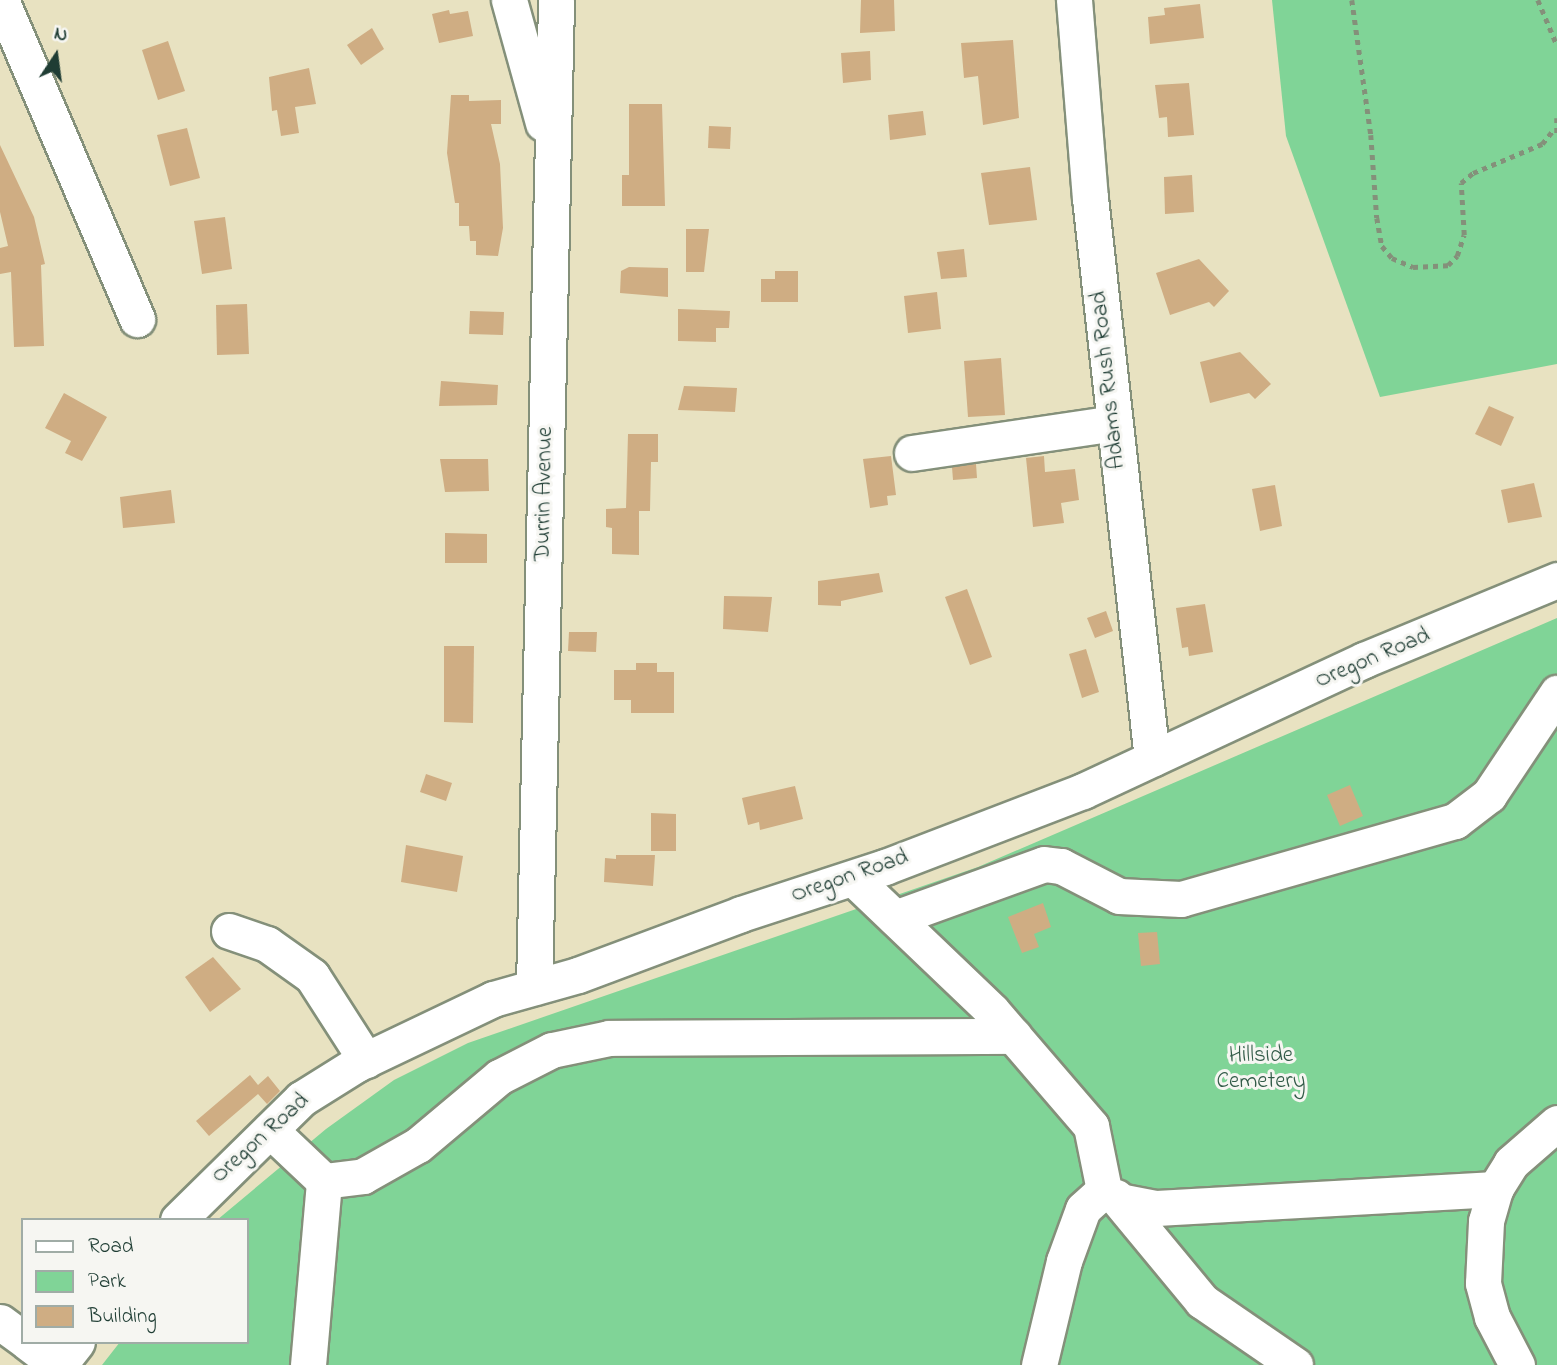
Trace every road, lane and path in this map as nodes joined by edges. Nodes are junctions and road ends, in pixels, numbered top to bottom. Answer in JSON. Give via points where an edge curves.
{"nodes":[{"id":1,"x":1,"y":0,"type":"edge"},
{"id":2,"x":509,"y":0,"type":"edge"},
{"id":3,"x":556,"y":0,"type":"edge"},
{"id":4,"x":1074,"y":0,"type":"edge"},
{"id":5,"x":1352,"y":0,"type":"edge"},
{"id":6,"x":1538,"y":0,"type":"edge"},
{"id":7,"x":1557,"y":45,"type":"edge"},
{"id":8,"x":1557,"y":118,"type":"edge"},
{"id":9,"x":1556,"y":132,"type":"edge"},
{"id":10,"x":553,"y":160,"type":"junction"},
{"id":11,"x":137,"y":319,"type":"dead end"},
{"id":12,"x":1114,"y":423,"type":"junction"},
{"id":13,"x":912,"y":453,"type":"dead end"},
{"id":14,"x":1557,"y":580,"type":"edge"},
{"id":15,"x":1557,"y":693,"type":"edge"},
{"id":16,"x":1152,"y":759,"type":"junction"},
{"id":17,"x":853,"y":878,"type":"junction"},
{"id":18,"x":895,"y":918,"type":"junction"},
{"id":19,"x":229,"y":931,"type":"dead end"},
{"id":20,"x":534,"y":987,"type":"junction"},
{"id":21,"x":1014,"y":1036,"type":"junction"},
{"id":22,"x":366,"y":1060,"type":"junction"},
{"id":23,"x":1557,"y":1123,"type":"edge"},
{"id":24,"x":270,"y":1129,"type":"junction"},
{"id":25,"x":324,"y":1181,"type":"junction"},
{"id":26,"x":1496,"y":1189,"type":"junction"},
{"id":27,"x":1114,"y":1196,"type":"junction"},
{"id":28,"x":180,"y":1218,"type":"edge"},
{"id":29,"x":0,"y":1322,"type":"edge"},
{"id":30,"x":21,"y":1338,"type":"edge"},
{"id":31,"x":30,"y":1344,"type":"edge"},
{"id":32,"x":76,"y":1344,"type":"edge"},
{"id":33,"x":59,"y":1365,"type":"edge"},
{"id":34,"x":308,"y":1365,"type":"edge"},
{"id":35,"x":1039,"y":1365,"type":"edge"},
{"id":36,"x":1295,"y":1365,"type":"edge"},
{"id":37,"x":1517,"y":1365,"type":"edge"}],
"edges":[{"from":1,"to":11,"type":"street"},
{"from":2,"to":10,"type":"street"},
{"from":3,"to":10,"type":"street","name":"Durrin Avenue"},
{"from":4,"to":12,"type":"street","name":"Adams Rush Road"},
{"from":5,"to":9,"type":"path","via":[[1377,218],[1382,246],[1392,258],[1413,267],[1448,265],[1457,256],[1464,235],[1461,183],[1473,173],[1542,144]]},
{"from":6,"to":7,"type":"path"},
{"from":8,"to":9,"type":"path"},
{"from":10,"to":20,"type":"street","name":"Durrin Avenue"},
{"from":12,"to":13,"type":"street"},
{"from":12,"to":16,"type":"street","name":"Adams Rush Road"},
{"from":14,"to":16,"type":"street","name":"Oregon Road","via":[[1364,660]]},
{"from":15,"to":18,"type":"street","via":[[1489,795],[1455,821],[1181,899],[1119,896],[1061,866],[1044,864]]},
{"from":16,"to":17,"type":"street","name":"Oregon Road"},
{"from":17,"to":18,"type":"street"},
{"from":17,"to":20,"type":"street","name":"Oregon Road"},
{"from":18,"to":21,"type":"street"},
{"from":19,"to":22,"type":"street","via":[[267,944],[312,976]]},
{"from":20,"to":22,"type":"street","name":"Oregon Road","via":[[493,999]]},
{"from":21,"to":25,"type":"street","via":[[609,1038],[552,1050],[499,1077],[418,1145],[363,1177]]},
{"from":21,"to":27,"type":"street","via":[[1091,1126]]},
{"from":22,"to":24,"type":"street","name":"Oregon Road","via":[[301,1099]]},
{"from":23,"to":26,"type":"street","via":[[1511,1163]]},
{"from":24,"to":25,"type":"street"},
{"from":24,"to":28,"type":"street","name":"Oregon Road"},
{"from":25,"to":34,"type":"street"},
{"from":26,"to":27,"type":"street","via":[[1156,1208]]},
{"from":26,"to":37,"type":"street","via":[[1486,1221],[1483,1283],[1492,1317]]},
{"from":27,"to":35,"type":"street","via":[[1083,1209]]},
{"from":27,"to":36,"type":"street","via":[[1202,1301]]},
{"from":29,"to":30,"type":"street"},
{"from":31,"to":33,"type":"street"},
{"from":32,"to":33,"type":"street"}]}
